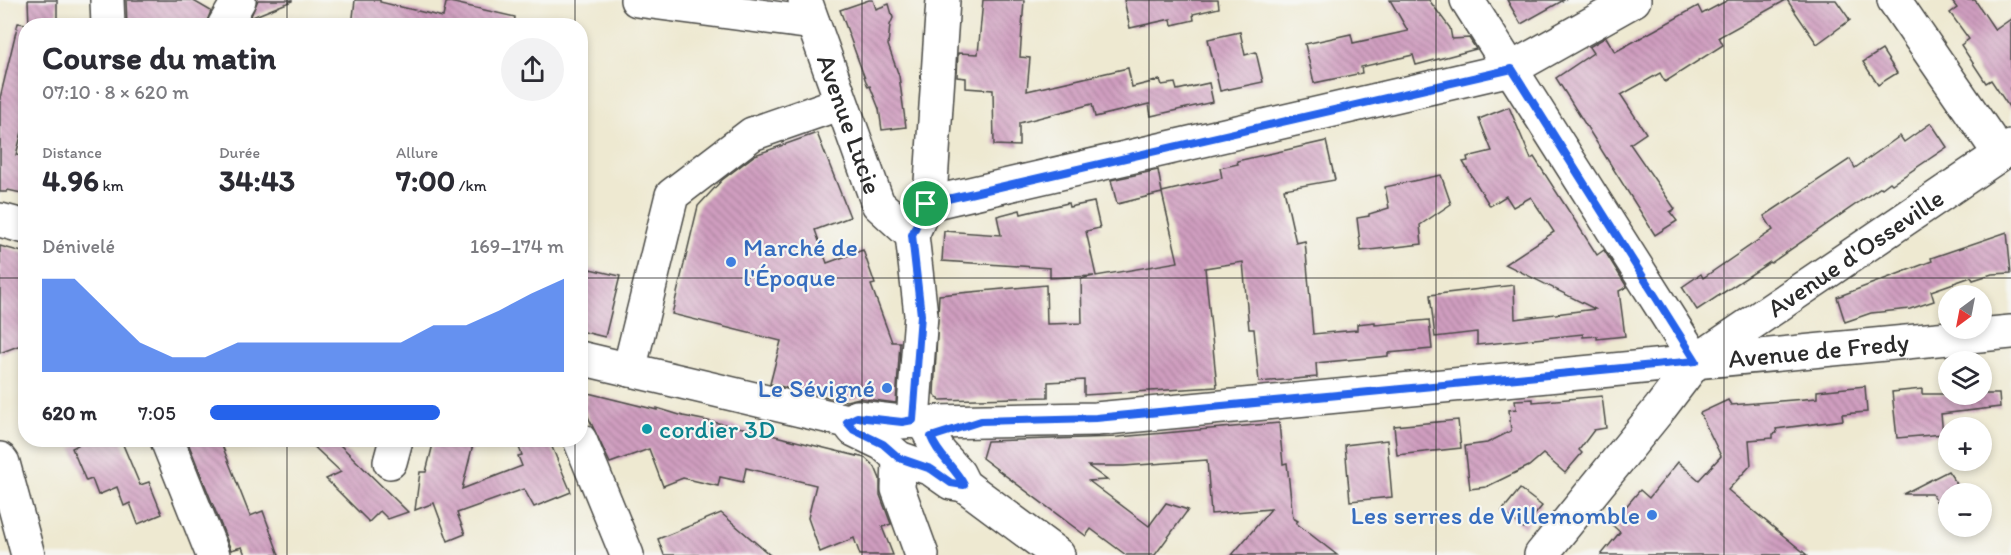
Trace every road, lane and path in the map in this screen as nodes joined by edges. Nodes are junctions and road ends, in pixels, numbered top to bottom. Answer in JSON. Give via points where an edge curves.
{"nodes":[{"id":1,"x":107,"y":0,"type":"edge"},
{"id":2,"x":239,"y":0,"type":"edge"},
{"id":3,"x":637,"y":0,"type":"edge"},
{"id":4,"x":943,"y":0,"type":"edge"},
{"id":5,"x":1467,"y":0,"type":"edge"},
{"id":6,"x":1634,"y":0,"type":"edge"},
{"id":7,"x":1894,"y":0,"type":"edge"},
{"id":8,"x":809,"y":11,"type":"edge"},
{"id":9,"x":108,"y":18,"type":"edge"},
{"id":10,"x":229,"y":18,"type":"edge"},
{"id":11,"x":1512,"y":69,"type":"junction"},
{"id":12,"x":841,"y":104,"type":"junction"},
{"id":13,"x":2006,"y":151,"type":"edge"},
{"id":14,"x":926,"y":204,"type":"junction"},
{"id":15,"x":0,"y":220,"type":"edge"},
{"id":16,"x":18,"y":225,"type":"edge"},
{"id":17,"x":912,"y":235,"type":"junction"},
{"id":18,"x":2011,"y":332,"type":"edge"},
{"id":19,"x":588,"y":360,"type":"edge"},
{"id":20,"x":1696,"y":361,"type":"junction"},
{"id":21,"x":629,"y":370,"type":"junction"},
{"id":22,"x":913,"y":440,"type":"junction"},
{"id":23,"x":170,"y":447,"type":"edge"},
{"id":24,"x":583,"y":447,"type":"edge"},
{"id":25,"x":0,"y":459,"type":"edge"},
{"id":26,"x":28,"y":555,"type":"edge"},
{"id":27,"x":213,"y":555,"type":"edge"},
{"id":28,"x":627,"y":555,"type":"edge"},
{"id":29,"x":922,"y":555,"type":"edge"},
{"id":30,"x":1058,"y":555,"type":"edge"},
{"id":31,"x":1541,"y":555,"type":"edge"}],
"edges":[{"from":1,"to":9,"type":"street"},
{"from":2,"to":10,"type":"street"},
{"from":3,"to":8,"type":"street"},
{"from":4,"to":14,"type":"street","via":[[931,182]]},
{"from":5,"to":11,"type":"street"},
{"from":6,"to":11,"type":"street"},
{"from":7,"to":13,"type":"street"},
{"from":8,"to":12,"type":"street","name":"Avenue Lucie"},
{"from":11,"to":14,"type":"street"},
{"from":11,"to":20,"type":"street"},
{"from":12,"to":17,"type":"street","name":"Avenue Lucie","via":[[878,204]]},
{"from":12,"to":21,"type":"street","via":[[752,134],[672,195]]},
{"from":13,"to":20,"type":"street","name":"Avenue d'Osseville"},
{"from":14,"to":17,"type":"street"},
{"from":15,"to":16,"type":"street"},
{"from":17,"to":22,"type":"street","via":[[921,315]]},
{"from":18,"to":20,"type":"street","name":"Avenue de Fredy"},
{"from":19,"to":21,"type":"street"},
{"from":20,"to":22,"type":"street","name":"Avenue de Fredy","via":[[1096,418],[981,421]]},
{"from":20,"to":31,"type":"street","name":"Avenue d'Osseville"},
{"from":21,"to":22,"type":"street","via":[[847,422],[857,417]]},
{"from":22,"to":29,"type":"street","via":[[898,489]]},
{"from":22,"to":30,"type":"street","via":[[947,463],[964,485]]},
{"from":23,"to":27,"type":"street"},
{"from":24,"to":28,"type":"street"},
{"from":25,"to":26,"type":"street"}]}
